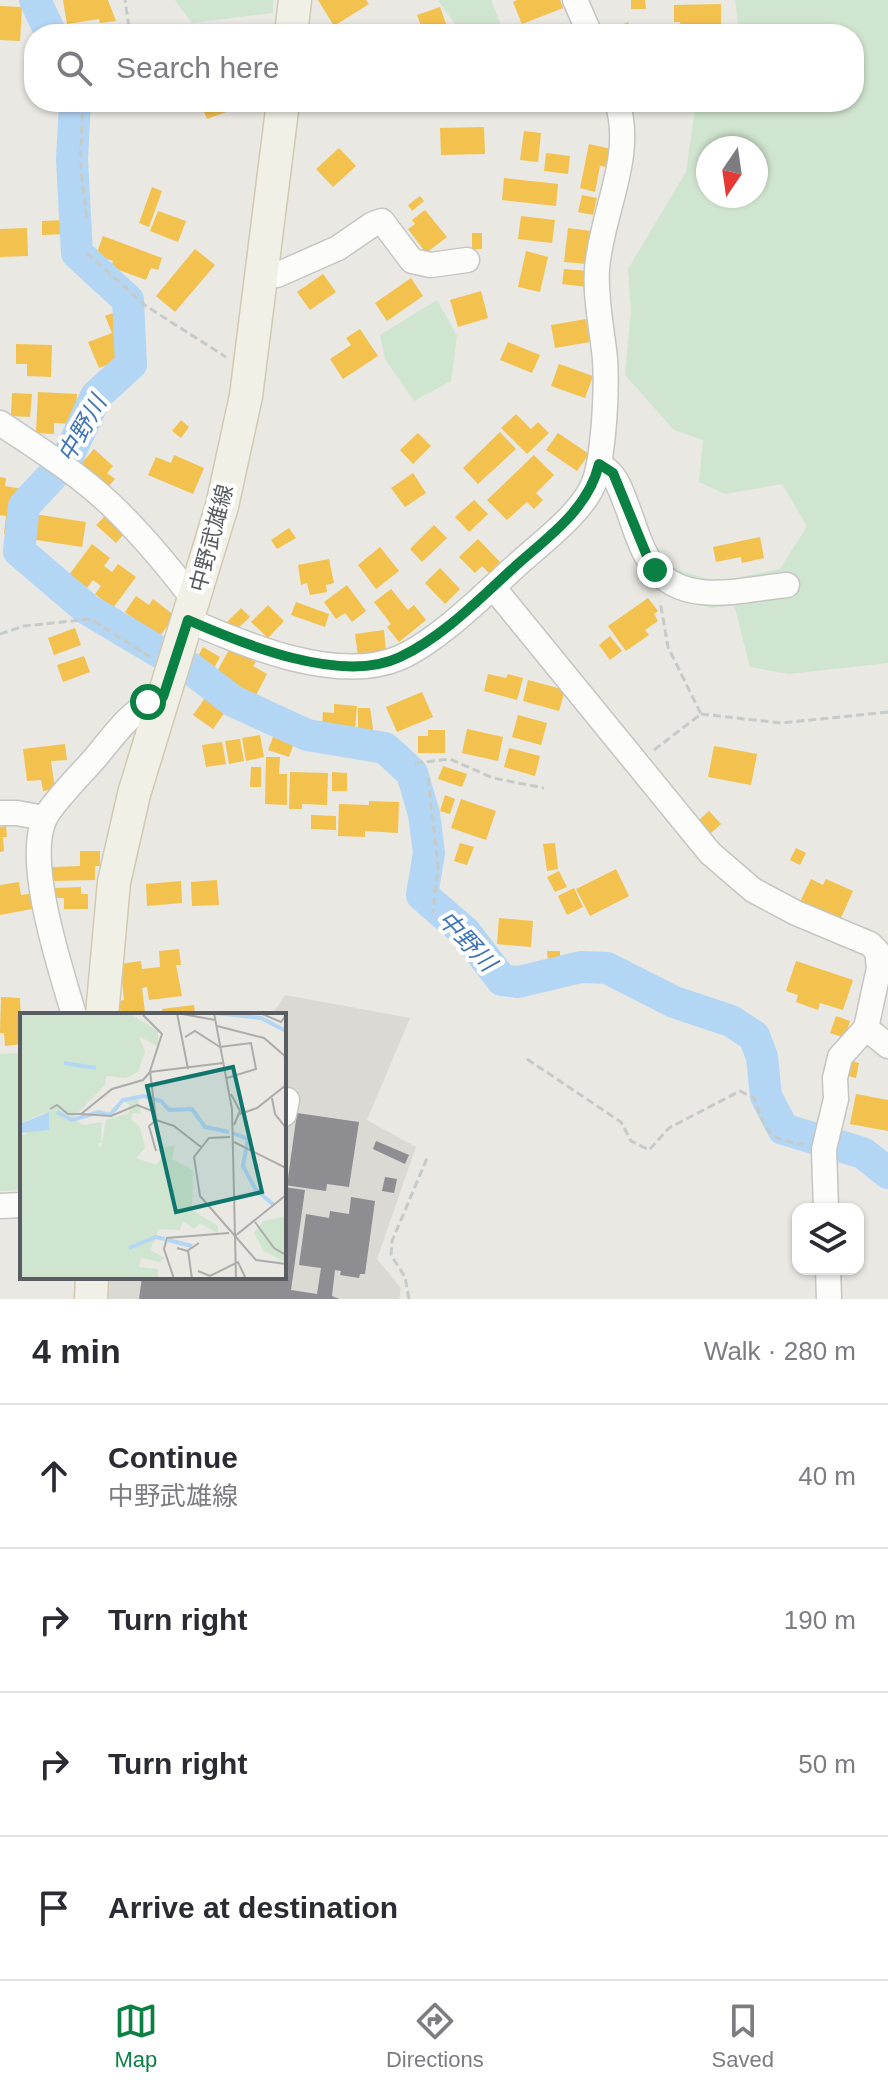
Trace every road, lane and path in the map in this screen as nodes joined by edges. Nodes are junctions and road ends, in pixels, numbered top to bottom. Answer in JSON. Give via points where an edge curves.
{"nodes":[{"id":1,"x":125,"y":0,"type":"edge"},
{"id":2,"x":295,"y":0,"type":"edge"},
{"id":3,"x":575,"y":0,"type":"edge"},
{"id":4,"x":129,"y":24,"type":"edge"},
{"id":5,"x":292,"y":24,"type":"edge"},
{"id":6,"x":586,"y":24,"type":"edge"},
{"id":7,"x":82,"y":112,"type":"edge"},
{"id":8,"x":282,"y":112,"type":"edge"},
{"id":9,"x":619,"y":112,"type":"edge"},
{"id":10,"x":87,"y":219,"type":"dead end"},
{"id":11,"x":87,"y":253,"type":"dead end"},
{"id":12,"x":467,"y":260,"type":"dead end"},
{"id":13,"x":263,"y":273,"type":"junction"},
{"id":14,"x":249,"y":372,"type":"junction"},
{"id":15,"x":0,"y":423,"type":"edge"},
{"id":16,"x":599,"y":464,"type":"junction"},
{"id":17,"x":655,"y":570,"type":"junction"},
{"id":18,"x":787,"y":585,"type":"dead end"},
{"id":19,"x":493,"y":587,"type":"junction"},
{"id":20,"x":191,"y":610,"type":"junction"},
{"id":21,"x":0,"y":634,"type":"edge"},
{"id":22,"x":166,"y":687,"type":"junction"},
{"id":23,"x":888,"y":712,"type":"edge"},
{"id":24,"x":701,"y":714,"type":"junction"},
{"id":25,"x":415,"y":763,"type":"dead end"},
{"id":26,"x":637,"y":764,"type":"junction"},
{"id":27,"x":428,"y":778,"type":"dead end"},
{"id":28,"x":544,"y":788,"type":"dead end"},
{"id":29,"x":0,"y":813,"type":"edge"},
{"id":30,"x":44,"y":818,"type":"junction"},
{"id":31,"x":433,"y":913,"type":"dead end"},
{"id":32,"x":882,"y":950,"type":"edge"},
{"id":33,"x":73,"y":1013,"type":"edge"},
{"id":34,"x":102,"y":1013,"type":"edge"},
{"id":35,"x":866,"y":1028,"type":"junction"},
{"id":36,"x":888,"y":1046,"type":"edge"},
{"id":37,"x":527,"y":1059,"type":"dead end"},
{"id":38,"x":825,"y":1140,"type":"junction"},
{"id":39,"x":428,"y":1156,"type":"dead end"},
{"id":40,"x":826,"y":1203,"type":"edge"},
{"id":41,"x":20,"y":1205,"type":"edge"},
{"id":42,"x":0,"y":1206,"type":"edge"},
{"id":43,"x":828,"y":1275,"type":"edge"},
{"id":44,"x":92,"y":1279,"type":"edge"},
{"id":45,"x":91,"y":1299,"type":"edge"},
{"id":46,"x":409,"y":1299,"type":"edge"},
{"id":47,"x":829,"y":1299,"type":"edge"}],
"edges":[{"from":1,"to":4,"type":"path"},
{"from":2,"to":5,"type":"main road"},
{"from":3,"to":6,"type":"street"},
{"from":7,"to":10,"type":"path","via":[[80,162]]},
{"from":8,"to":13,"type":"main road","name":"中野武雄線"},
{"from":9,"to":16,"type":"street","via":[[624,136],[599,242],[596,292],[605,361]]},
{"from":11,"to":14,"type":"path","via":[[146,306]]},
{"from":12,"to":13,"type":"street","via":[[431,265],[412,261],[382,221],[277,275]]},
{"from":13,"to":14,"type":"main road","name":"中野武雄線"},
{"from":14,"to":20,"type":"main road","name":"中野武雄線","via":[[222,506]]},
{"from":15,"to":20,"type":"street","via":[[109,503],[157,553]]},
{"from":16,"to":17,"type":"street","via":[[613,473]]},
{"from":16,"to":19,"type":"street","via":[[585,498]]},
{"from":17,"to":18,"type":"street","via":[[676,586],[700,593]]},
{"from":17,"to":24,"type":"path","via":[[668,647]]},
{"from":19,"to":20,"type":"street","via":[[428,641],[398,658],[370,665],[325,665],[242,644]]},
{"from":19,"to":26,"type":"street"},
{"from":20,"to":22,"type":"main road","name":"中野武雄線"},
{"from":21,"to":22,"type":"path","via":[[91,619],[156,660]]},
{"from":22,"to":30,"type":"street","via":[[122,725]]},
{"from":22,"to":34,"type":"main road","name":"中野武雄線","via":[[114,882]]},
{"from":23,"to":24,"type":"path","via":[[781,723]]},
{"from":24,"to":26,"type":"path"},
{"from":25,"to":28,"type":"path","via":[[450,759],[493,778]]},
{"from":26,"to":32,"type":"street","via":[[710,853],[753,890]]},
{"from":27,"to":31,"type":"path","via":[[438,866]]},
{"from":29,"to":30,"type":"street"},
{"from":30,"to":33,"type":"street","via":[[38,852],[44,901]]},
{"from":32,"to":35,"type":"street"},
{"from":35,"to":36,"type":"street"},
{"from":35,"to":38,"type":"street","via":[[840,1057]]},
{"from":37,"to":38,"type":"path","via":[[621,1122],[631,1141],[649,1150],[669,1128],[740,1091],[754,1098],[766,1130],[778,1139]]},
{"from":38,"to":40,"type":"street"},
{"from":39,"to":46,"type":"path","via":[[392,1241],[391,1255],[405,1277]]},
{"from":41,"to":42,"type":"street"},
{"from":43,"to":47,"type":"street"},
{"from":44,"to":45,"type":"main road"}]}
